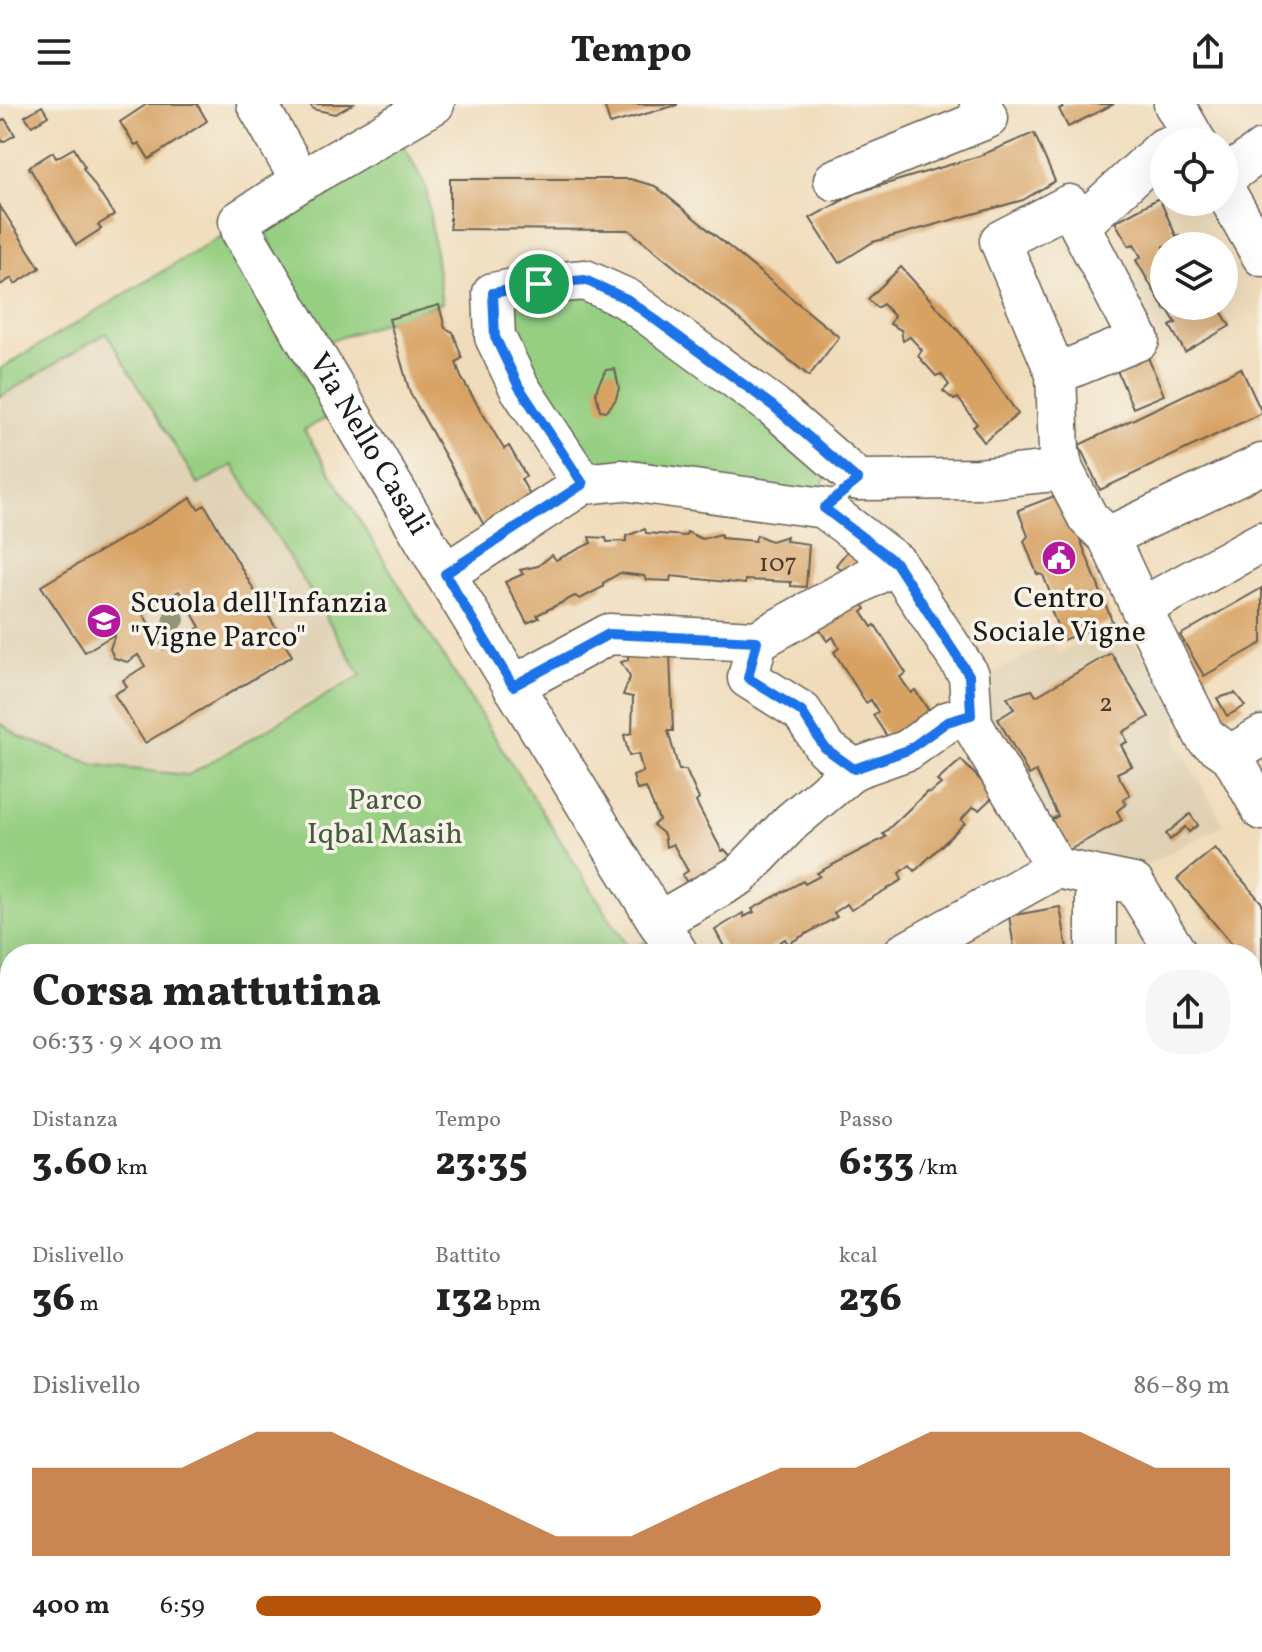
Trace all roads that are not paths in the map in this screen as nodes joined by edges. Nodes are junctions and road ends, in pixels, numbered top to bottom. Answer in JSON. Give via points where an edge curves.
{"nodes":[{"id":1,"x":257,"y":104,"type":"edge"},
{"id":2,"x":434,"y":104,"type":"edge"},
{"id":3,"x":980,"y":104,"type":"edge"},
{"id":4,"x":1262,"y":150,"type":"edge"},
{"id":5,"x":1150,"y":159,"type":"edge"},
{"id":6,"x":1238,"y":168,"type":"edge"},
{"id":7,"x":834,"y":180,"type":"dead end"},
{"id":8,"x":301,"y":181,"type":"junction"},
{"id":9,"x":1238,"y":214,"type":"edge"},
{"id":10,"x":1080,"y":225,"type":"junction"},
{"id":11,"x":1262,"y":256,"type":"edge"},
{"id":12,"x":1056,"y":374,"type":"junction"},
{"id":13,"x":1262,"y":464,"type":"edge"},
{"id":14,"x":1063,"y":470,"type":"junction"},
{"id":15,"x":858,"y":480,"type":"junction"},
{"id":16,"x":583,"y":484,"type":"junction"},
{"id":17,"x":824,"y":508,"type":"junction"},
{"id":18,"x":1108,"y":537,"type":"junction"},
{"id":19,"x":1262,"y":542,"type":"edge"},
{"id":20,"x":896,"y":563,"type":"junction"},
{"id":21,"x":445,"y":574,"type":"junction"},
{"id":22,"x":1141,"y":608,"type":"junction"},
{"id":23,"x":757,"y":641,"type":"junction"},
{"id":24,"x":513,"y":686,"type":"junction"},
{"id":25,"x":971,"y":715,"type":"junction"},
{"id":26,"x":1247,"y":745,"type":"edge"},
{"id":27,"x":854,"y":769,"type":"junction"},
{"id":28,"x":1262,"y":810,"type":"edge"},
{"id":29,"x":1056,"y":868,"type":"junction"},
{"id":30,"x":1115,"y":881,"type":"junction"},
{"id":31,"x":668,"y":938,"type":"edge"},
{"id":32,"x":921,"y":944,"type":"edge"},
{"id":33,"x":1099,"y":944,"type":"edge"},
{"id":34,"x":1169,"y":944,"type":"edge"}],
"edges":[{"from":1,"to":8,"type":"street"},
{"from":2,"to":8,"type":"street"},
{"from":3,"to":7,"type":"street","via":[[988,118]]},
{"from":4,"to":6,"type":"street"},
{"from":5,"to":10,"type":"street"},
{"from":8,"to":21,"type":"street","name":"Via Nello Casali","via":[[239,221],[245,240]]},
{"from":9,"to":11,"type":"street"},
{"from":10,"to":12,"type":"street","via":[[1139,340]]},
{"from":10,"to":12,"type":"street","via":[[1069,205],[1000,241]]},
{"from":12,"to":14,"type":"street"},
{"from":13,"to":18,"type":"street"},
{"from":14,"to":15,"type":"street","via":[[978,479]]},
{"from":14,"to":18,"type":"street","via":[[1088,518]]},
{"from":15,"to":16,"type":"street","via":[[773,406],[627,299],[585,280],[493,293],[495,337],[519,387]]},
{"from":15,"to":17,"type":"street"},
{"from":16,"to":17,"type":"street","via":[[622,480]]},
{"from":16,"to":21,"type":"street"},
{"from":17,"to":20,"type":"street"},
{"from":18,"to":22,"type":"street"},
{"from":19,"to":22,"type":"street"},
{"from":20,"to":23,"type":"street"},
{"from":20,"to":25,"type":"street","via":[[969,675]]},
{"from":21,"to":24,"type":"street","name":"Via Nello Casali"},
{"from":22,"to":26,"type":"street","via":[[1205,737]]},
{"from":23,"to":24,"type":"street","via":[[609,634]]},
{"from":23,"to":27,"type":"street","via":[[748,678],[802,712],[825,748]]},
{"from":24,"to":31,"type":"street","name":"Via Nello Casali"},
{"from":25,"to":27,"type":"street","via":[[947,722],[908,750]]},
{"from":25,"to":29,"type":"street"},
{"from":26,"to":28,"type":"street"},
{"from":27,"to":31,"type":"street"},
{"from":29,"to":30,"type":"street"},
{"from":29,"to":32,"type":"street"},
{"from":30,"to":33,"type":"street"},
{"from":30,"to":34,"type":"street"}]}
